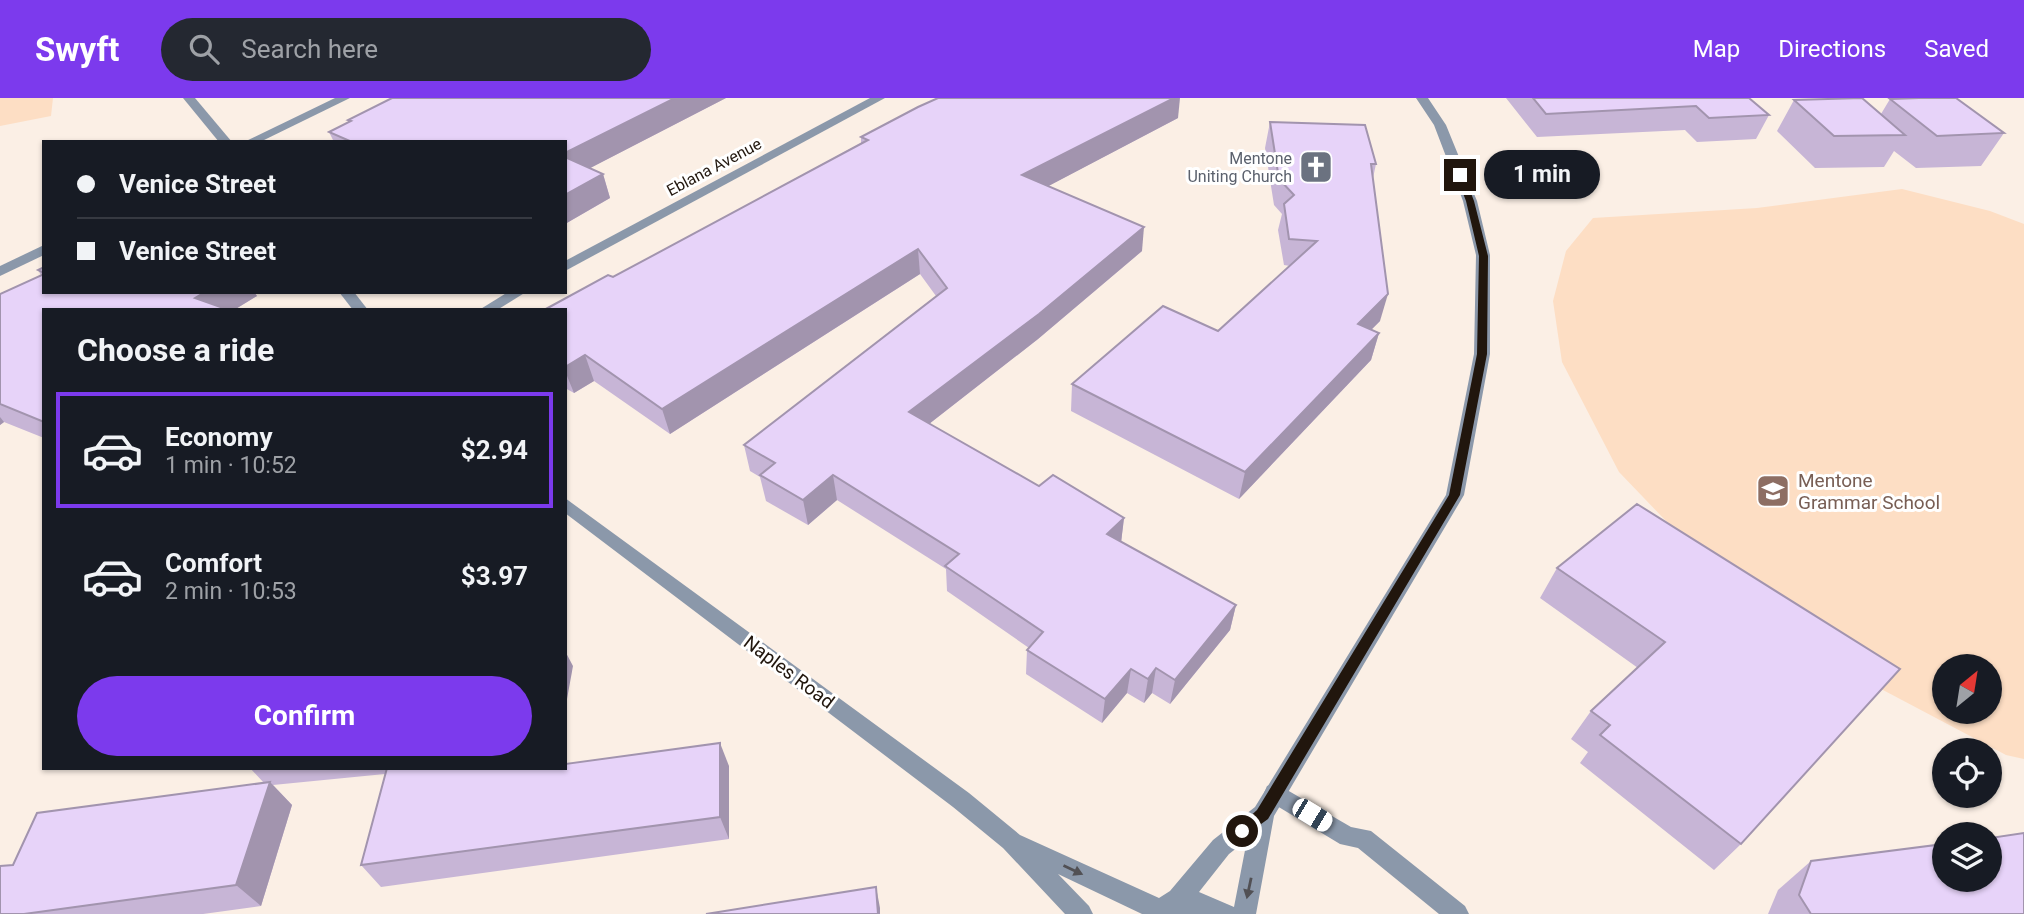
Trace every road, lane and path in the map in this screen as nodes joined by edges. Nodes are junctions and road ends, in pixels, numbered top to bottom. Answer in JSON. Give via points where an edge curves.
{"nodes":[{"id":1,"x":189,"y":98,"type":"edge"},
{"id":2,"x":344,"y":98,"type":"edge"},
{"id":3,"x":879,"y":98,"type":"edge"},
{"id":4,"x":1422,"y":98,"type":"edge"},
{"id":5,"x":224,"y":140,"type":"edge"},
{"id":6,"x":254,"y":140,"type":"edge"},
{"id":7,"x":42,"y":250,"type":"edge"},
{"id":8,"x":567,"y":266,"type":"edge"},
{"id":9,"x":0,"y":272,"type":"edge"},
{"id":10,"x":348,"y":294,"type":"edge"},
{"id":11,"x":515,"y":294,"type":"edge"},
{"id":12,"x":359,"y":308,"type":"edge"},
{"id":13,"x":490,"y":308,"type":"edge"},
{"id":14,"x":567,"y":505,"type":"edge"},
{"id":15,"x":1275,"y":793,"type":"junction"},
{"id":16,"x":1262,"y":814,"type":"junction"},
{"id":17,"x":1011,"y":841,"type":"junction"},
{"id":18,"x":1160,"y":908,"type":"edge"},
{"id":19,"x":1081,"y":914,"type":"edge"},
{"id":20,"x":1225,"y":914,"type":"edge"},
{"id":21,"x":1244,"y":914,"type":"edge"},
{"id":22,"x":1457,"y":914,"type":"edge"}],
"edges":[{"from":1,"to":5,"type":"street"},
{"from":2,"to":6,"type":"street"},
{"from":3,"to":8,"type":"street","name":"Eblana Avenue"},
{"from":4,"to":15,"type":"street","via":[[1440,125],[1470,201],[1483,256],[1482,354],[1455,495]]},
{"from":7,"to":9,"type":"street"},
{"from":10,"to":12,"type":"street"},
{"from":11,"to":13,"type":"street"},
{"from":14,"to":17,"type":"street","name":"Naples Road"},
{"from":15,"to":16,"type":"street"},
{"from":15,"to":22,"type":"street","via":[[1348,838],[1363,838]]},
{"from":16,"to":18,"type":"street","via":[[1221,847]]},
{"from":16,"to":21,"type":"street","one_way":true},
{"from":17,"to":18,"type":"street","name":"Naples Road","one_way":true},
{"from":17,"to":19,"type":"street","name":"Naples Road"},
{"from":18,"to":20,"type":"street","name":"Naples Road","via":[[1194,901]]}]}
